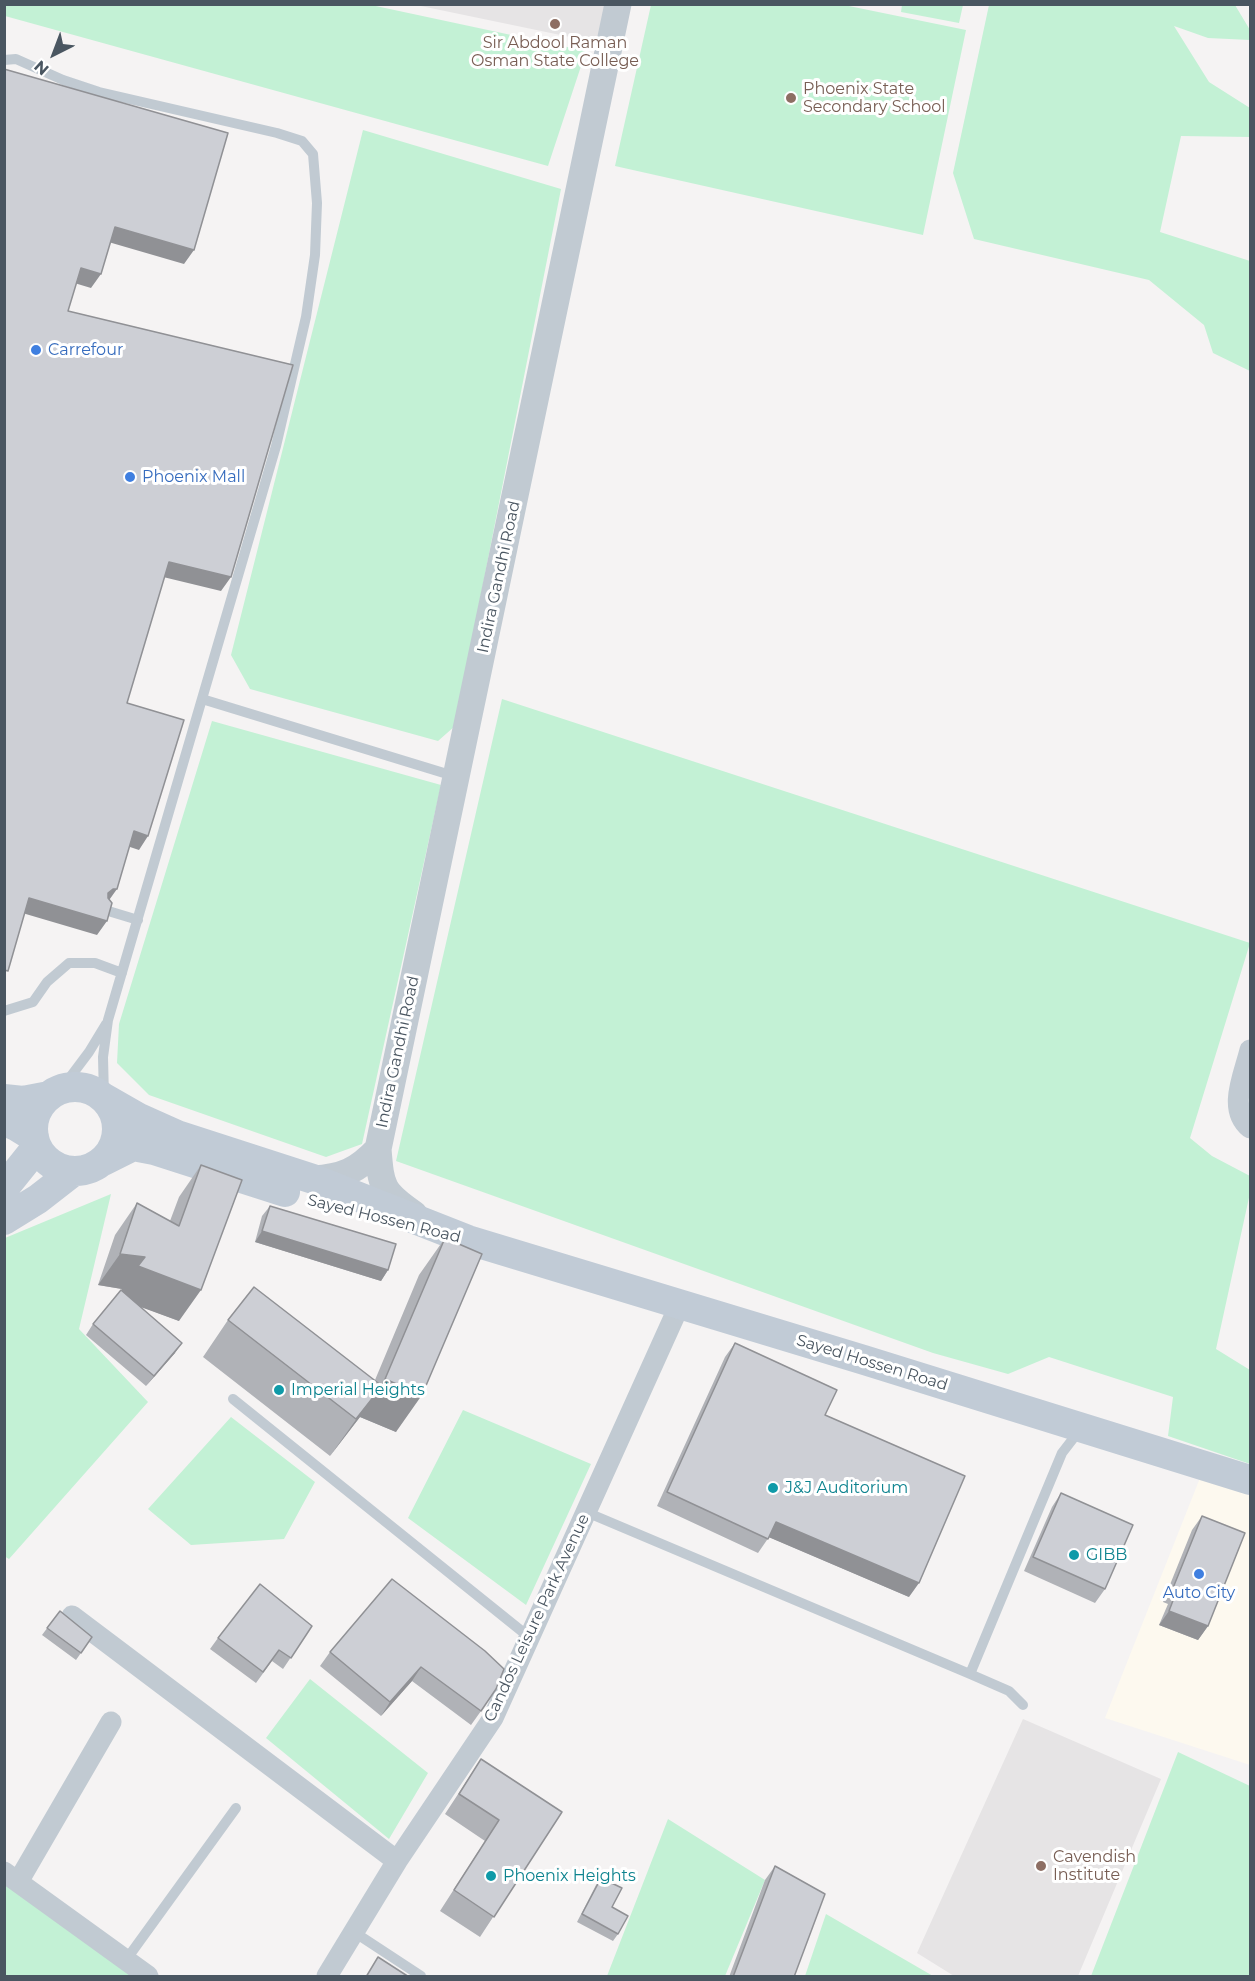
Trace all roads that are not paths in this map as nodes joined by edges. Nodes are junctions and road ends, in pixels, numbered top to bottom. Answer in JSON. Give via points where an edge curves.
{"nodes":[{"id":1,"x":618,"y":4,"type":"edge"},
{"id":2,"x":4,"y":60,"type":"edge"},
{"id":3,"x":202,"y":699,"type":"junction"},
{"id":4,"x":457,"y":777,"type":"junction"},
{"id":5,"x":105,"y":910,"type":"edge"},
{"id":6,"x":138,"y":920,"type":"junction"},
{"id":7,"x":122,"y":973,"type":"junction"},
{"id":8,"x":4,"y":1011,"type":"edge"},
{"id":9,"x":108,"y":1020,"type":"junction"},
{"id":10,"x":1251,"y":1050,"type":"edge"},
{"id":11,"x":56,"y":1092,"type":"junction"},
{"id":12,"x":4,"y":1098,"type":"edge"},
{"id":13,"x":104,"y":1098,"type":"junction"},
{"id":14,"x":4,"y":1121,"type":"edge"},
{"id":15,"x":1251,"y":1128,"type":"edge"},
{"id":16,"x":35,"y":1142,"type":"junction"},
{"id":17,"x":378,"y":1149,"type":"junction"},
{"id":18,"x":103,"y":1161,"type":"junction"},
{"id":19,"x":74,"y":1171,"type":"junction"},
{"id":20,"x":313,"y":1179,"type":"junction"},
{"id":21,"x":4,"y":1188,"type":"edge"},
{"id":22,"x":4,"y":1220,"type":"edge"},
{"id":23,"x":429,"y":1224,"type":"junction"},
{"id":24,"x":480,"y":1244,"type":"junction"},
{"id":25,"x":680,"y":1304,"type":"junction"},
{"id":26,"x":233,"y":1399,"type":"dead end"},
{"id":27,"x":1082,"y":1428,"type":"junction"},
{"id":28,"x":1251,"y":1480,"type":"edge"},
{"id":29,"x":586,"y":1512,"type":"junction"},
{"id":30,"x":72,"y":1616,"type":"dead end"},
{"id":31,"x":530,"y":1637,"type":"junction"},
{"id":32,"x":970,"y":1674,"type":"junction"},
{"id":33,"x":1023,"y":1705,"type":"dead end"},
{"id":34,"x":111,"y":1722,"type":"dead end"},
{"id":35,"x":236,"y":1808,"type":"dead end"},
{"id":36,"x":397,"y":1861,"type":"junction"},
{"id":37,"x":11,"y":1877,"type":"edge"},
{"id":38,"x":354,"y":1932,"type":"junction"},
{"id":39,"x":126,"y":1960,"type":"junction"},
{"id":40,"x":148,"y":1977,"type":"edge"},
{"id":41,"x":327,"y":1977,"type":"edge"},
{"id":42,"x":421,"y":1977,"type":"edge"}],
"edges":[{"from":1,"to":4,"type":"street","name":"Indira Gandhi Road"},
{"from":2,"to":3,"type":"lane","via":[[16,59],[99,92],[277,133],[302,141],[313,154],[317,203],[315,255],[306,317],[276,446]]},
{"from":3,"to":4,"type":"lane"},
{"from":3,"to":6,"type":"lane"},
{"from":4,"to":17,"type":"street","name":"Indira Gandhi Road"},
{"from":5,"to":6,"type":"lane"},
{"from":6,"to":7,"type":"lane"},
{"from":7,"to":8,"type":"lane","via":[[95,963],[69,963],[47,982],[33,1002]]},
{"from":7,"to":9,"type":"lane"},
{"from":9,"to":11,"type":"lane","via":[[89,1052]]},
{"from":9,"to":13,"type":"lane","via":[[103,1057]]},
{"from":10,"to":15,"type":"street","via":[[1237,1105]]},
{"from":11,"to":12,"type":"main road","via":[[23,1101]]},
{"from":11,"to":13,"type":"main road","via":[[73,1086],[95,1091]]},
{"from":11,"to":16,"type":"main road","via":[[41,1104],[36,1114]]},
{"from":13,"to":18,"type":"main road","via":[[113,1109],[117,1137]]},
{"from":13,"to":20,"type":"main road","name":"Sayed Hossen Road","via":[[177,1135]]},
{"from":14,"to":16,"type":"main road"},
{"from":16,"to":19,"type":"main road","via":[[46,1159],[59,1168]]},
{"from":16,"to":21,"type":"main road"},
{"from":17,"to":20,"type":"street","name":"Indira Gandhi Road","via":[[351,1172]]},
{"from":17,"to":23,"type":"street","name":"Indira Gandhi Road","via":[[386,1192]]},
{"from":18,"to":19,"type":"main road"},
{"from":18,"to":24,"type":"main road","name":"Sayed Hossen Road","via":[[133,1146],[154,1150],[305,1198]]},
{"from":19,"to":22,"type":"main road"},
{"from":20,"to":23,"type":"main road","name":"Sayed Hossen Road"},
{"from":23,"to":24,"type":"main road","name":"Sayed Hossen Road"},
{"from":24,"to":25,"type":"main road","name":"Sayed Hossen Road"},
{"from":25,"to":27,"type":"main road","name":"Sayed Hossen Road"},
{"from":25,"to":29,"type":"street","name":"Candos Leisure Park Avenue"},
{"from":26,"to":31,"type":"lane"},
{"from":27,"to":28,"type":"main road","name":"Sayed Hossen Road"},
{"from":27,"to":32,"type":"lane","via":[[1062,1453]]},
{"from":29,"to":31,"type":"street","name":"Candos Leisure Park Avenue"},
{"from":29,"to":32,"type":"lane"},
{"from":30,"to":36,"type":"street"},
{"from":31,"to":36,"type":"street","name":"Candos Leisure Park Avenue","via":[[493,1718]]},
{"from":32,"to":33,"type":"lane","via":[[1009,1691]]},
{"from":34,"to":37,"type":"street"},
{"from":35,"to":39,"type":"lane"},
{"from":36,"to":38,"type":"street","name":"Candos Leisure Park Avenue"},
{"from":37,"to":39,"type":"street"},
{"from":38,"to":41,"type":"street","name":"Candos Leisure Park Avenue"},
{"from":38,"to":42,"type":"lane"},
{"from":39,"to":40,"type":"street"}]}
